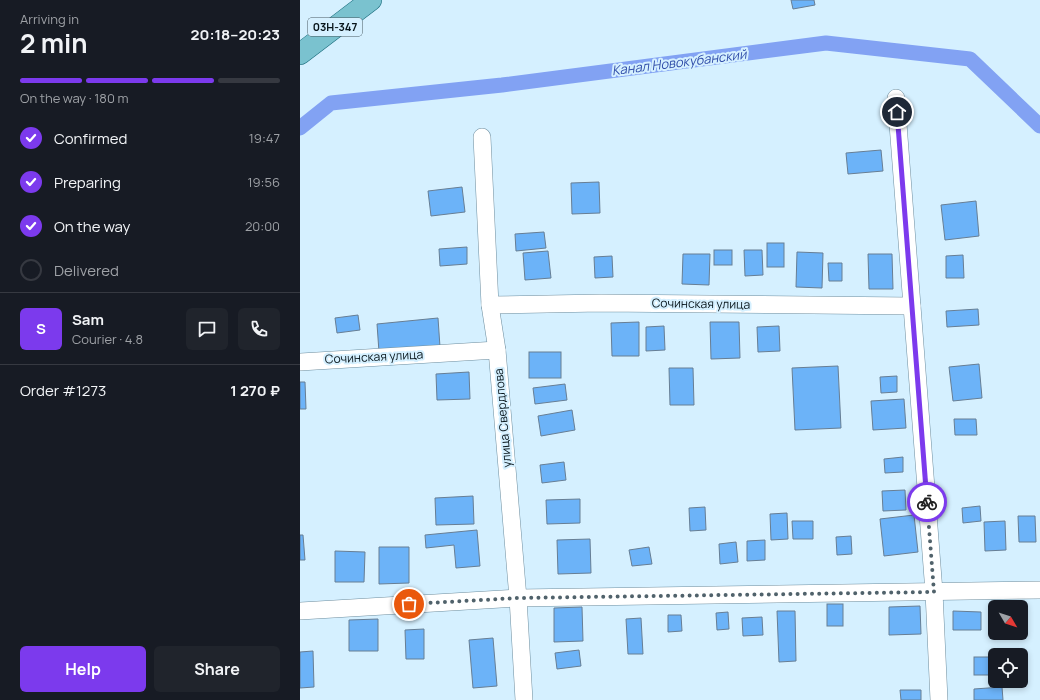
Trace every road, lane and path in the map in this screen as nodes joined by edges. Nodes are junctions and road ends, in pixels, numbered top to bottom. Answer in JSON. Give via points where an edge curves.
{"nodes":[{"id":1,"x":371,"y":0,"type":"edge"},
{"id":2,"x":300,"y":54,"type":"edge"},
{"id":3,"x":896,"y":98,"type":"dead end"},
{"id":4,"x":482,"y":137,"type":"dead end"},
{"id":5,"x":490,"y":305,"type":"junction"},
{"id":6,"x":912,"y":306,"type":"junction"},
{"id":7,"x":497,"y":350,"type":"junction"},
{"id":8,"x":300,"y":362,"type":"edge"},
{"id":9,"x":1040,"y":590,"type":"edge"},
{"id":10,"x":934,"y":592,"type":"junction"},
{"id":11,"x":518,"y":598,"type":"junction"},
{"id":12,"x":300,"y":611,"type":"edge"},
{"id":13,"x":524,"y":700,"type":"edge"},
{"id":14,"x":939,"y":700,"type":"edge"}],
"edges":[{"from":1,"to":2,"type":"main road","number":"03Н-347"},
{"from":3,"to":6,"type":"street"},
{"from":4,"to":5,"type":"street","name":"улица Свердлова"},
{"from":5,"to":6,"type":"street","name":"Сочинская улица","via":[[601,303]]},
{"from":5,"to":7,"type":"street","name":"улица Свердлова"},
{"from":6,"to":10,"type":"street"},
{"from":7,"to":8,"type":"street","name":"Сочинская улица"},
{"from":7,"to":11,"type":"street","name":"улица Свердлова"},
{"from":9,"to":10,"type":"street"},
{"from":10,"to":11,"type":"street"},
{"from":10,"to":14,"type":"street"},
{"from":11,"to":12,"type":"street"},
{"from":11,"to":13,"type":"street","name":"улица Свердлова"}]}
